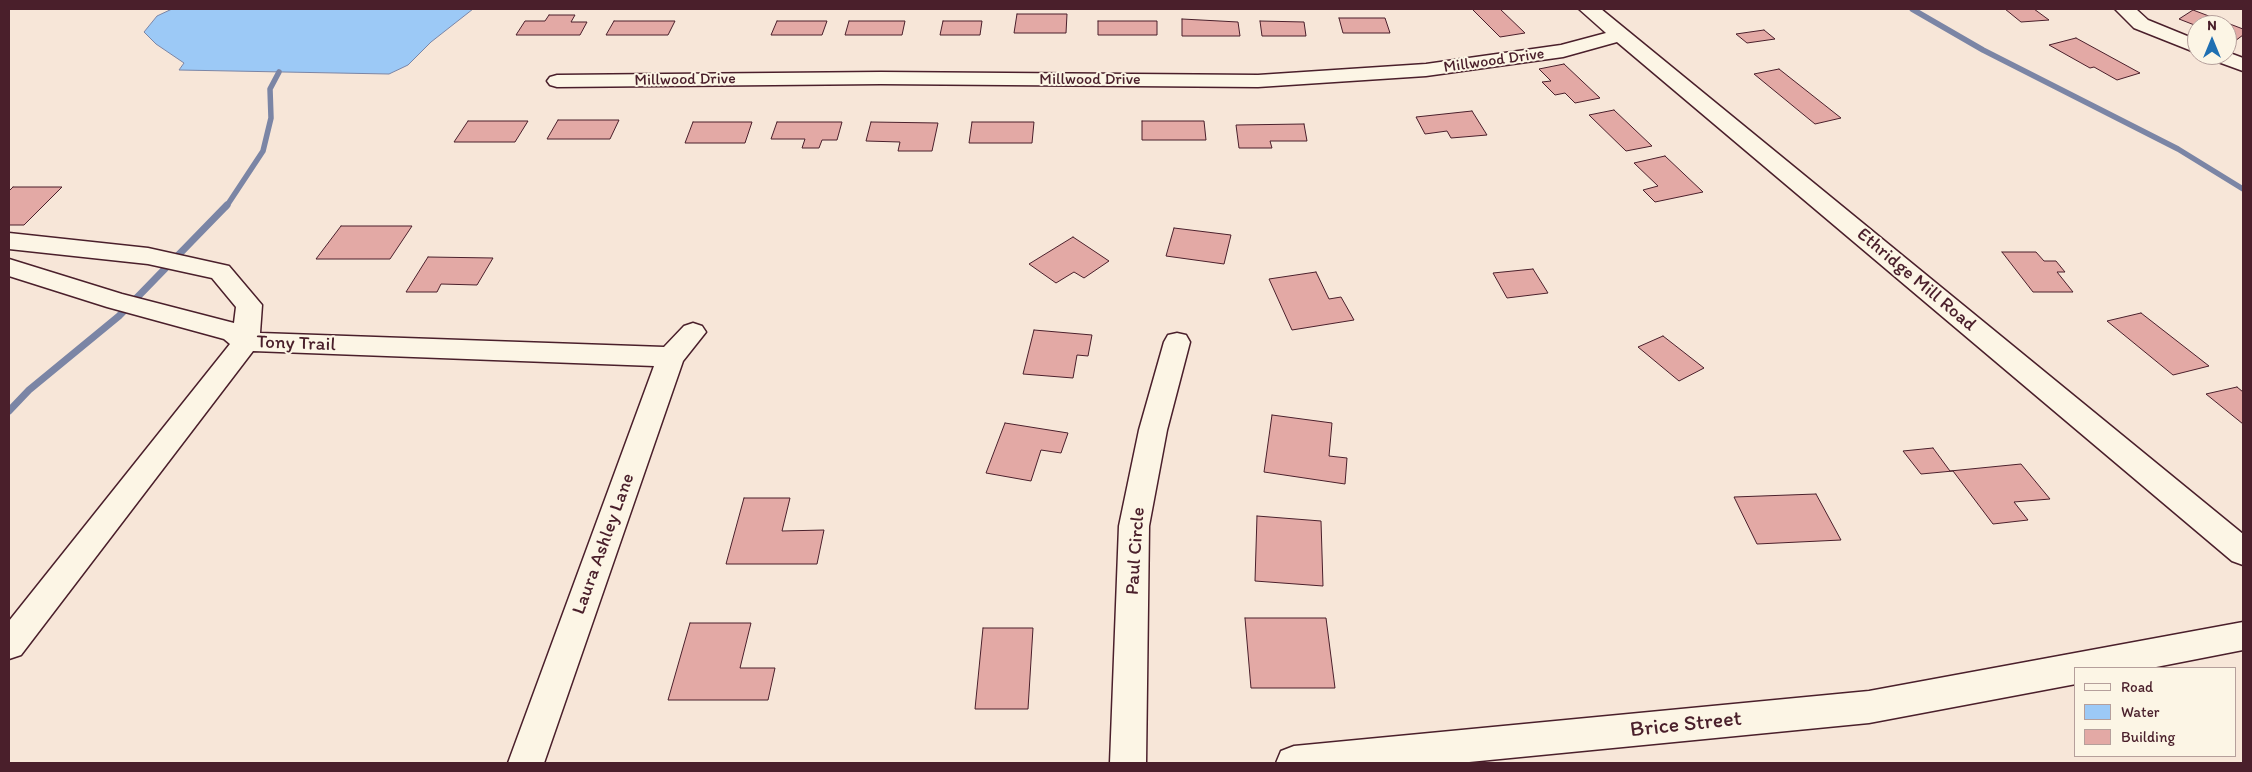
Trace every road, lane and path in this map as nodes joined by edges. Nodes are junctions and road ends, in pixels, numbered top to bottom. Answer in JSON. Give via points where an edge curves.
{"nodes":[{"id":1,"x":1589,"y":9,"type":"edge"},
{"id":2,"x":2125,"y":9,"type":"edge"},
{"id":3,"x":1620,"y":34,"type":"junction"},
{"id":4,"x":2187,"y":43,"type":"edge"},
{"id":5,"x":556,"y":81,"type":"dead end"},
{"id":6,"x":9,"y":241,"type":"edge"},
{"id":7,"x":9,"y":267,"type":"edge"},
{"id":8,"x":693,"y":332,"type":"dead end"},
{"id":9,"x":246,"y":342,"type":"junction"},
{"id":10,"x":1177,"y":342,"type":"dead end"},
{"id":11,"x":671,"y":357,"type":"junction"},
{"id":12,"x":2243,"y":552,"type":"edge"},
{"id":13,"x":2243,"y":636,"type":"edge"},
{"id":14,"x":9,"y":645,"type":"edge"},
{"id":15,"x":2082,"y":667,"type":"edge"},
{"id":16,"x":2074,"y":669,"type":"edge"},
{"id":17,"x":526,"y":763,"type":"edge"},
{"id":18,"x":1128,"y":763,"type":"edge"},
{"id":19,"x":1294,"y":763,"type":"edge"}],
"edges":[{"from":1,"to":3,"type":"street","name":"Ethridge Mill Road"},
{"from":2,"to":4,"type":"street","via":[[2141,24]]},
{"from":3,"to":5,"type":"street","name":"Millwood Drive","via":[[1563,51],[1436,69],[1258,81],[881,78]]},
{"from":3,"to":12,"type":"street","name":"Ethridge Mill Road"},
{"from":6,"to":9,"type":"street","via":[[148,256],[220,272],[249,305]]},
{"from":7,"to":9,"type":"street","via":[[116,301],[233,332]]},
{"from":8,"to":11,"type":"street","name":"Laura Ashley Lane"},
{"from":9,"to":11,"type":"street","name":"Tony Trail"},
{"from":9,"to":14,"type":"street","name":"Tony Trail"},
{"from":10,"to":18,"type":"street","name":"Paul Circle","via":[[1153,430],[1134,526]]},
{"from":11,"to":17,"type":"street","name":"Laura Ashley Lane"},
{"from":13,"to":15,"type":"street","name":"Brice Street"},
{"from":16,"to":19,"type":"street","name":"Brice Street","via":[[1870,707]]}]}
